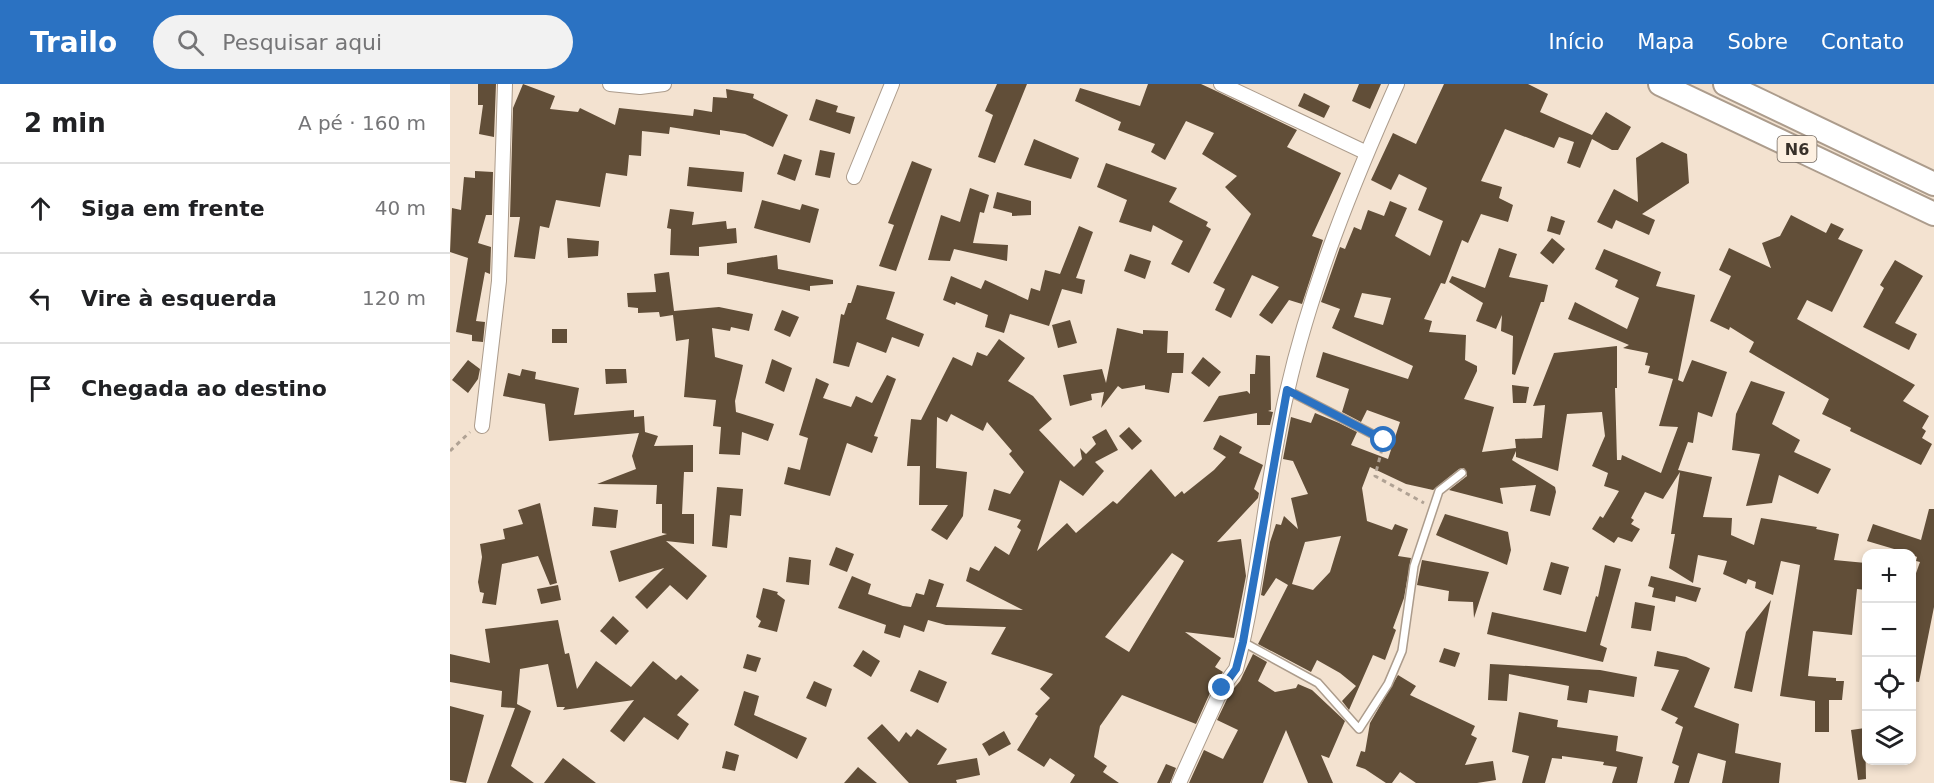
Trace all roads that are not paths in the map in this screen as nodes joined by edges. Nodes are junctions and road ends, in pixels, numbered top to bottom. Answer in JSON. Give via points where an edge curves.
{"nodes":[{"id":1,"x":505,"y":84,"type":"edge"},
{"id":2,"x":610,"y":84,"type":"edge"},
{"id":3,"x":664,"y":84,"type":"edge"},
{"id":4,"x":892,"y":84,"type":"edge"},
{"id":5,"x":1221,"y":84,"type":"edge"},
{"id":6,"x":1397,"y":84,"type":"edge"},
{"id":7,"x":1660,"y":84,"type":"edge"},
{"id":8,"x":1725,"y":84,"type":"edge"},
{"id":9,"x":1367,"y":153,"type":"junction"},
{"id":10,"x":854,"y":177,"type":"dead end"},
{"id":11,"x":1934,"y":184,"type":"edge"},
{"id":12,"x":1934,"y":214,"type":"edge"},
{"id":13,"x":1287,"y":390,"type":"junction"},
{"id":14,"x":482,"y":426,"type":"road end"},
{"id":15,"x":1384,"y":440,"type":"road end"},
{"id":16,"x":1462,"y":473,"type":"dead end"},
{"id":17,"x":1243,"y":642,"type":"junction"},
{"id":18,"x":1179,"y":783,"type":"edge"}],
"edges":[{"from":1,"to":14,"type":"street","via":[[499,281]]},
{"from":2,"to":3,"type":"street"},
{"from":4,"to":10,"type":"street"},
{"from":5,"to":9,"type":"street"},
{"from":6,"to":9,"type":"street"},
{"from":7,"to":12,"type":"highway","number":"N6"},
{"from":8,"to":11,"type":"highway","number":"N6"},
{"from":9,"to":13,"type":"street","via":[[1333,243]]},
{"from":13,"to":15,"type":"lane"},
{"from":13,"to":17,"type":"street"},
{"from":16,"to":17,"type":"lane","via":[[1439,491],[1414,566],[1402,651],[1388,684],[1359,729],[1318,683]]},
{"from":17,"to":18,"type":"street","via":[[1236,669],[1222,688]]}]}
